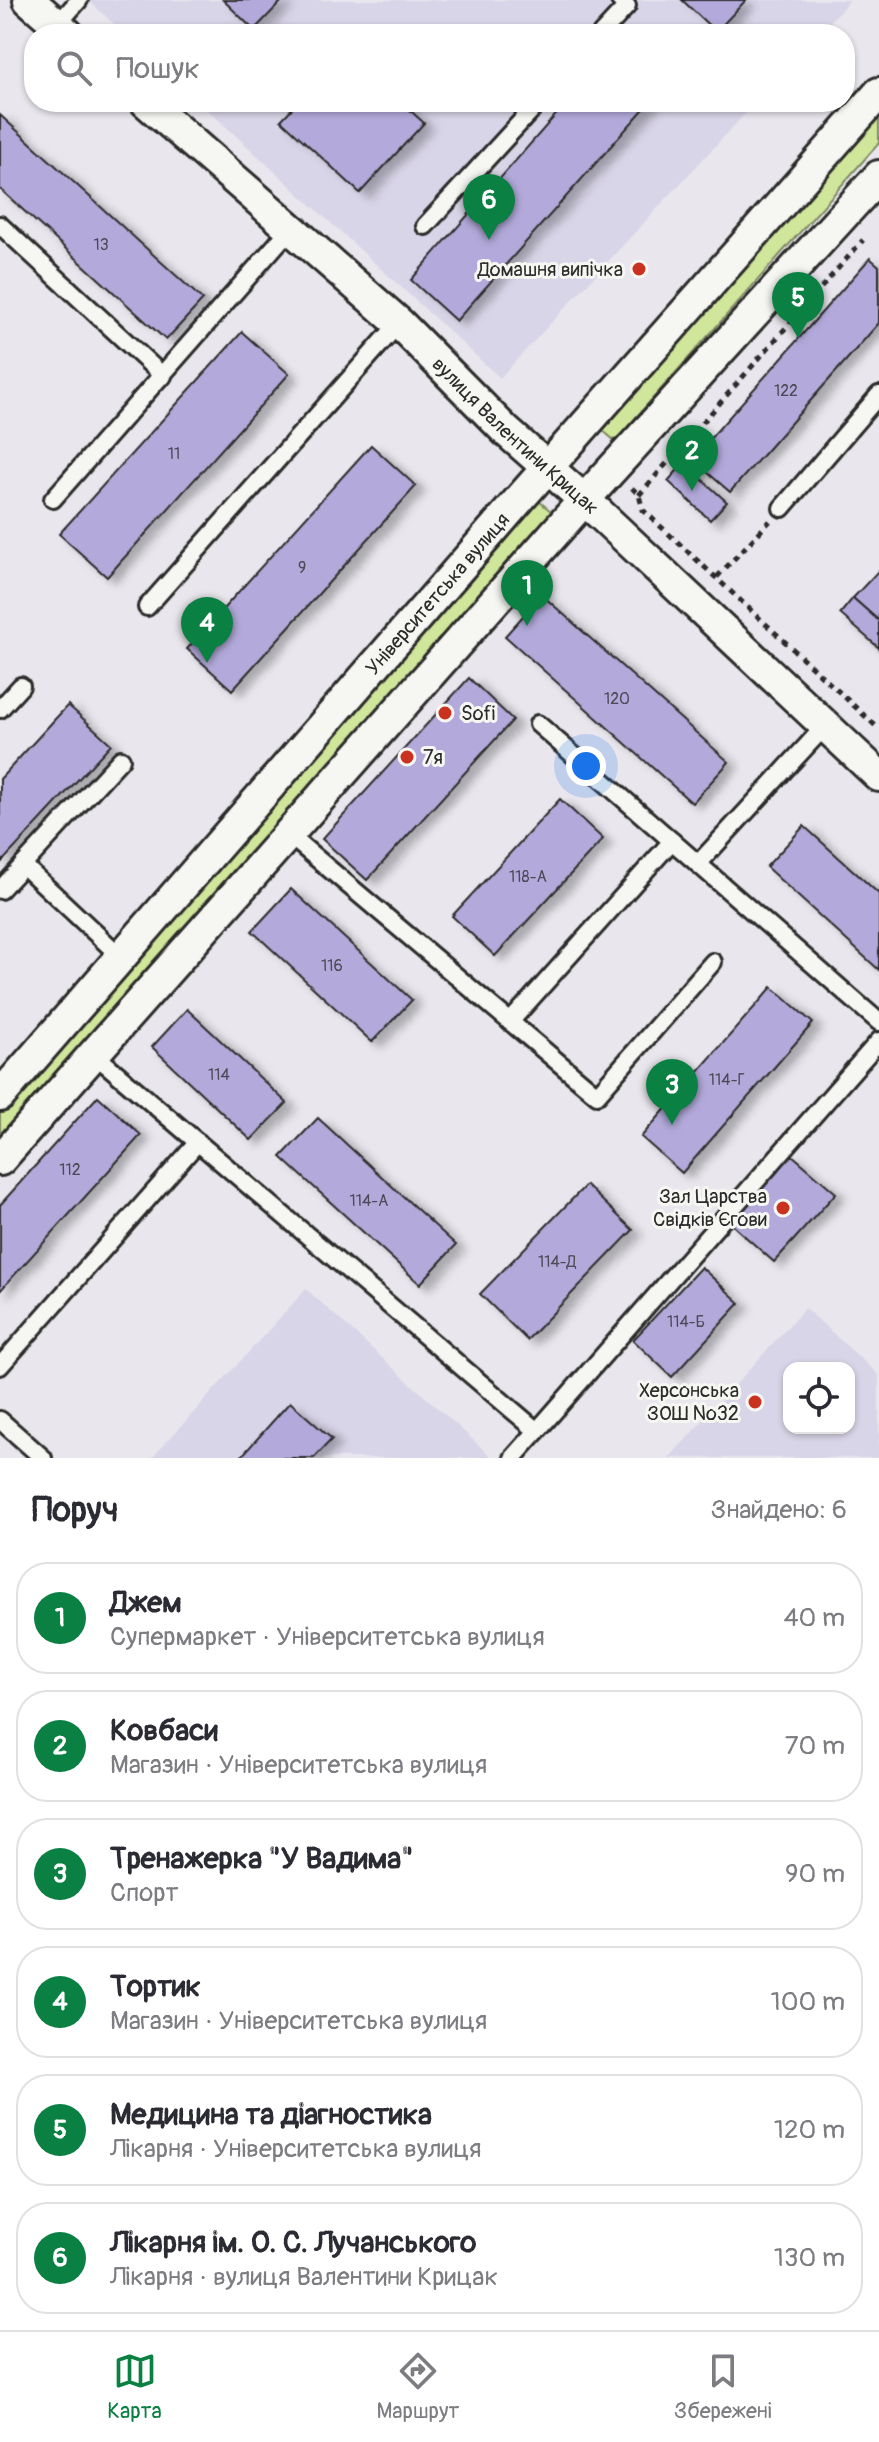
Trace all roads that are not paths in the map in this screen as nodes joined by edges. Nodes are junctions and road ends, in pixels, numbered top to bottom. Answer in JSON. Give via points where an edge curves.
{"nodes":[{"id":1,"x":29,"y":0,"type":"edge"},
{"id":2,"x":79,"y":0,"type":"edge"},
{"id":3,"x":620,"y":0,"type":"edge"},
{"id":4,"x":56,"y":24,"type":"edge"},
{"id":5,"x":65,"y":24,"type":"edge"},
{"id":6,"x":610,"y":24,"type":"edge"},
{"id":7,"x":879,"y":93,"type":"edge"},
{"id":8,"x":158,"y":112,"type":"edge"},
{"id":9,"x":530,"y":112,"type":"edge"},
{"id":10,"x":874,"y":191,"type":"edge"},
{"id":11,"x":0,"y":225,"type":"edge"},
{"id":12,"x":425,"y":226,"type":"dead end"},
{"id":13,"x":291,"y":228,"type":"junction"},
{"id":14,"x":399,"y":323,"type":"junction"},
{"id":15,"x":163,"y":376,"type":"junction"},
{"id":16,"x":879,"y":395,"type":"edge"},
{"id":17,"x":548,"y":467,"type":"junction"},
{"id":18,"x":53,"y":499,"type":"dead end"},
{"id":19,"x":584,"y":500,"type":"junction"},
{"id":20,"x":782,"y":508,"type":"road end"},
{"id":21,"x":147,"y":607,"type":"dead end"},
{"id":22,"x":21,"y":686,"type":"dead end"},
{"id":23,"x":0,"y":709,"type":"edge"},
{"id":24,"x":538,"y":724,"type":"dead end"},
{"id":25,"x":825,"y":726,"type":"junction"},
{"id":26,"x":121,"y":759,"type":"dead end"},
{"id":27,"x":879,"y":776,"type":"edge"},
{"id":28,"x":289,"y":835,"type":"junction"},
{"id":29,"x":672,"y":841,"type":"junction"},
{"id":30,"x":698,"y":864,"type":"junction"},
{"id":31,"x":23,"y":865,"type":"junction"},
{"id":32,"x":0,"y":890,"type":"edge"},
{"id":33,"x":122,"y":958,"type":"junction"},
{"id":34,"x":713,"y":962,"type":"dead end"},
{"id":35,"x":510,"y":1022,"type":"junction"},
{"id":36,"x":879,"y":1022,"type":"edge"},
{"id":37,"x":879,"y":1041,"type":"edge"},
{"id":38,"x":94,"y":1054,"type":"junction"},
{"id":39,"x":0,"y":1096,"type":"edge"},
{"id":40,"x":198,"y":1142,"type":"junction"},
{"id":41,"x":0,"y":1160,"type":"edge"},
{"id":42,"x":0,"y":1366,"type":"edge"},
{"id":43,"x":0,"y":1420,"type":"edge"},
{"id":44,"x":537,"y":1431,"type":"junction"},
{"id":45,"x":43,"y":1458,"type":"edge"},
{"id":46,"x":513,"y":1458,"type":"edge"}],
"edges":[{"from":1,"to":4,"type":"street"},
{"from":2,"to":5,"type":"lane"},
{"from":3,"to":6,"type":"lane","via":[[627,6]]},
{"from":7,"to":17,"type":"street","name":"Університетська вулиця"},
{"from":8,"to":13,"type":"street","name":"вулиця Валентини Крицак"},
{"from":9,"to":12,"type":"lane"},
{"from":10,"to":19,"type":"street"},
{"from":11,"to":15,"type":"lane"},
{"from":13,"to":14,"type":"street","name":"вулиця Валентини Крицак"},
{"from":13,"to":15,"type":"lane"},
{"from":14,"to":17,"type":"street","name":"вулиця Валентини Крицак"},
{"from":14,"to":21,"type":"lane"},
{"from":15,"to":18,"type":"lane"},
{"from":16,"to":20,"type":"lane"},
{"from":17,"to":19,"type":"street","name":"вулиця Валентини Крицак"},
{"from":17,"to":33,"type":"street","name":"Університетська вулиця"},
{"from":19,"to":25,"type":"street","name":"вулиця Валентини Крицак"},
{"from":19,"to":28,"type":"street"},
{"from":22,"to":23,"type":"lane"},
{"from":24,"to":29,"type":"lane"},
{"from":25,"to":27,"type":"street","name":"вулиця Валентини Крицак"},
{"from":25,"to":30,"type":"lane"},
{"from":26,"to":31,"type":"lane"},
{"from":28,"to":35,"type":"lane"},
{"from":28,"to":38,"type":"street"},
{"from":29,"to":30,"type":"lane"},
{"from":29,"to":35,"type":"lane"},
{"from":30,"to":36,"type":"lane"},
{"from":31,"to":32,"type":"lane"},
{"from":31,"to":33,"type":"lane"},
{"from":33,"to":39,"type":"street","name":"Університетська вулиця"},
{"from":34,"to":35,"type":"lane","via":[[597,1095]]},
{"from":37,"to":44,"type":"lane"},
{"from":38,"to":40,"type":"lane"},
{"from":38,"to":41,"type":"street"},
{"from":40,"to":42,"type":"lane"},
{"from":40,"to":44,"type":"lane"},
{"from":43,"to":45,"type":"lane"},
{"from":44,"to":46,"type":"lane"}]}
